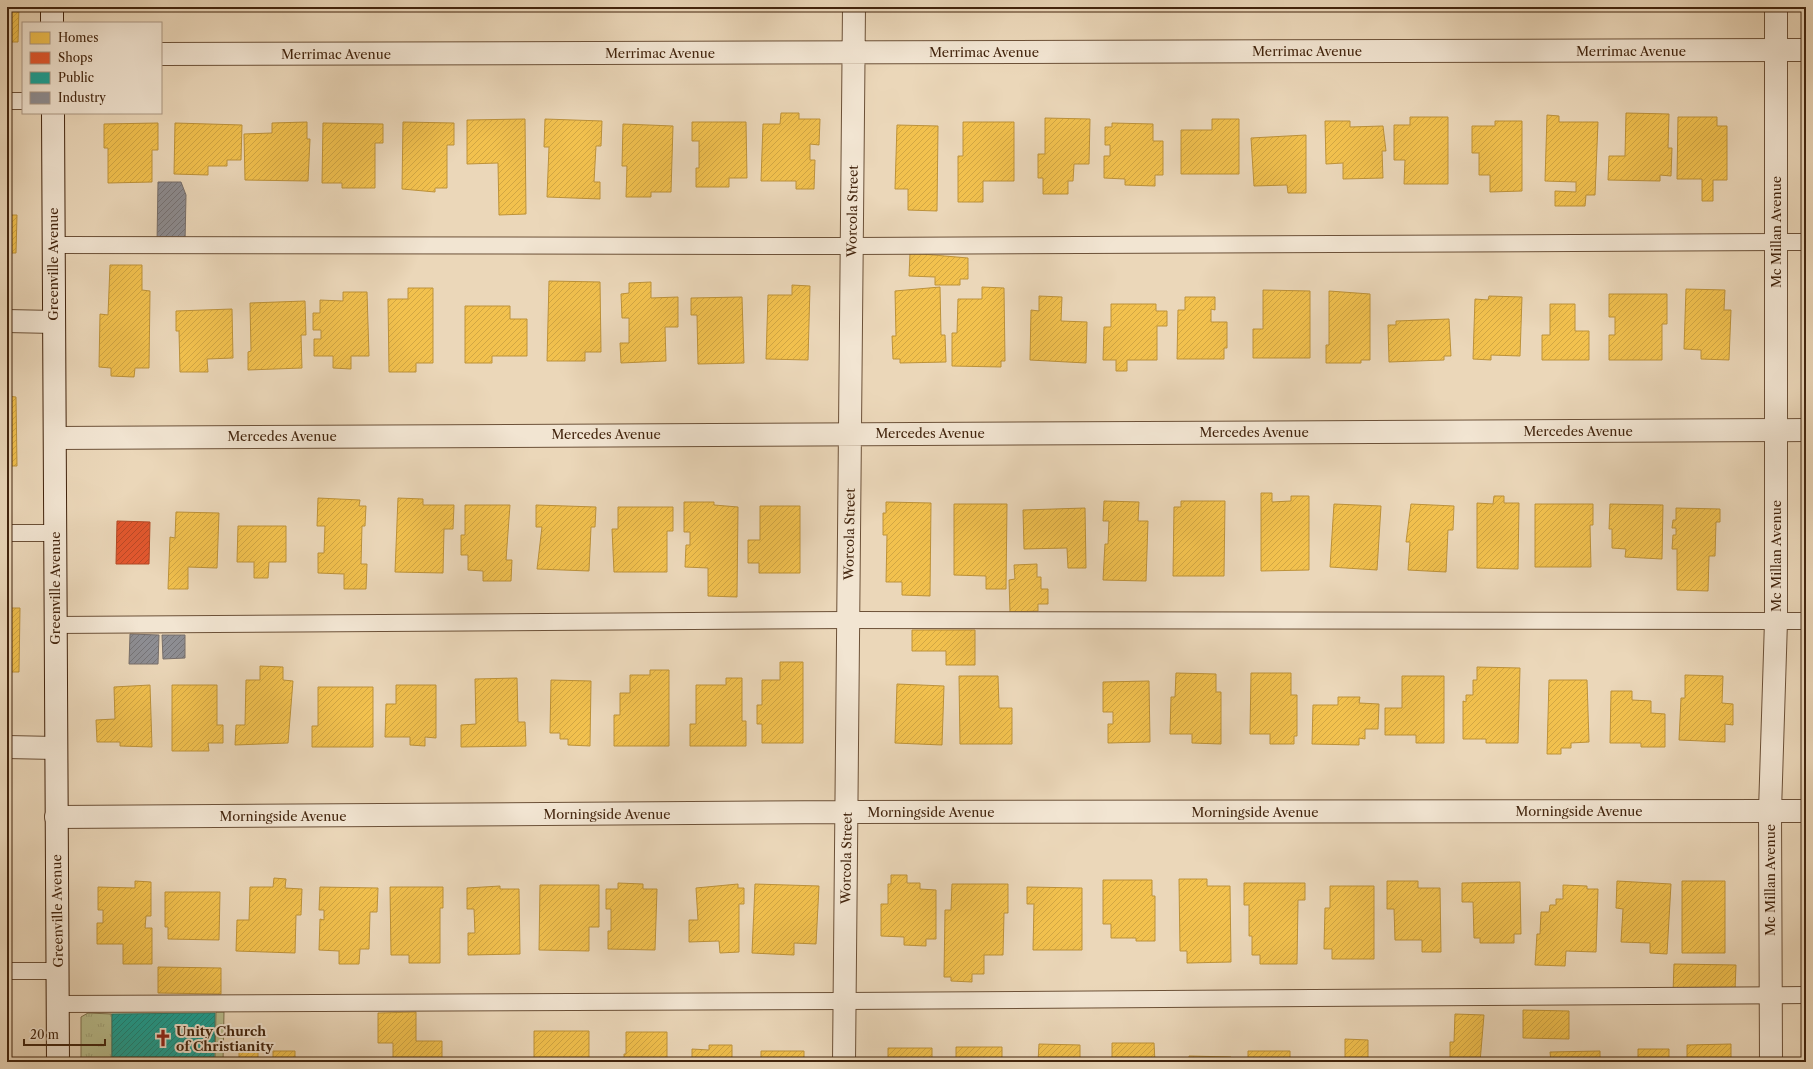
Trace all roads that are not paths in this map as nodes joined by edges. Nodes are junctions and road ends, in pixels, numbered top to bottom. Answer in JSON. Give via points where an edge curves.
{"nodes":[{"id":1,"x":52,"y":7,"type":"edge"},
{"id":2,"x":854,"y":7,"type":"edge"},
{"id":3,"x":1776,"y":7,"type":"edge"},
{"id":4,"x":52,"y":22,"type":"edge"},
{"id":5,"x":1776,"y":50,"type":"junction"},
{"id":6,"x":1806,"y":50,"type":"edge"},
{"id":7,"x":854,"y":52,"type":"junction"},
{"id":8,"x":162,"y":54,"type":"edge"},
{"id":9,"x":7,"y":101,"type":"edge"},
{"id":10,"x":22,"y":101,"type":"edge"},
{"id":11,"x":53,"y":114,"type":"edge"},
{"id":12,"x":1776,"y":242,"type":"junction"},
{"id":13,"x":1806,"y":242,"type":"edge"},
{"id":14,"x":53,"y":245,"type":"junction"},
{"id":15,"x":852,"y":246,"type":"junction"},
{"id":16,"x":7,"y":321,"type":"edge"},
{"id":17,"x":54,"y":322,"type":"junction"},
{"id":18,"x":1777,"y":430,"type":"junction"},
{"id":19,"x":1806,"y":430,"type":"edge"},
{"id":20,"x":850,"y":433,"type":"junction"},
{"id":21,"x":55,"y":438,"type":"junction"},
{"id":22,"x":7,"y":533,"type":"edge"},
{"id":23,"x":55,"y":533,"type":"junction"},
{"id":24,"x":847,"y":620,"type":"junction"},
{"id":25,"x":1806,"y":620,"type":"edge"},
{"id":26,"x":1776,"y":621,"type":"junction"},
{"id":27,"x":55,"y":625,"type":"junction"},
{"id":28,"x":7,"y":747,"type":"edge"},
{"id":29,"x":55,"y":748,"type":"junction"},
{"id":30,"x":1770,"y":811,"type":"junction"},
{"id":31,"x":1806,"y":811,"type":"edge"},
{"id":32,"x":847,"y":812,"type":"junction"},
{"id":33,"x":56,"y":817,"type":"junction"},
{"id":34,"x":7,"y":971,"type":"edge"},
{"id":35,"x":58,"y":971,"type":"junction"},
{"id":36,"x":1771,"y":995,"type":"junction"},
{"id":37,"x":1806,"y":995,"type":"edge"},
{"id":38,"x":844,"y":1001,"type":"junction"},
{"id":39,"x":58,"y":1004,"type":"junction"},
{"id":40,"x":58,"y":1062,"type":"edge"},
{"id":41,"x":844,"y":1062,"type":"edge"},
{"id":42,"x":1771,"y":1062,"type":"edge"}],
"edges":[{"from":1,"to":4,"type":"street"},
{"from":2,"to":7,"type":"street","name":"Worcola Street"},
{"from":3,"to":5,"type":"street","name":"Mc Millan Avenue"},
{"from":5,"to":6,"type":"street","name":"Merrimac Avenue"},
{"from":5,"to":7,"type":"street","name":"Merrimac Avenue"},
{"from":5,"to":12,"type":"street","name":"Mc Millan Avenue"},
{"from":7,"to":8,"type":"street","name":"Merrimac Avenue"},
{"from":7,"to":15,"type":"street","name":"Worcola Street"},
{"from":9,"to":10,"type":"lane"},
{"from":11,"to":14,"type":"street","name":"Greenville Avenue"},
{"from":12,"to":13,"type":"lane"},
{"from":12,"to":15,"type":"lane"},
{"from":12,"to":18,"type":"street","name":"Mc Millan Avenue"},
{"from":14,"to":15,"type":"lane"},
{"from":14,"to":17,"type":"street","name":"Greenville Avenue"},
{"from":15,"to":20,"type":"street","name":"Worcola Street"},
{"from":16,"to":17,"type":"street"},
{"from":17,"to":21,"type":"street","name":"Greenville Avenue"},
{"from":18,"to":19,"type":"street","name":"Mercedes Avenue"},
{"from":18,"to":20,"type":"street","name":"Mercedes Avenue"},
{"from":18,"to":26,"type":"street","name":"Mc Millan Avenue"},
{"from":20,"to":21,"type":"street","name":"Mercedes Avenue"},
{"from":20,"to":24,"type":"street","name":"Worcola Street"},
{"from":21,"to":23,"type":"street","name":"Greenville Avenue"},
{"from":22,"to":23,"type":"lane"},
{"from":23,"to":27,"type":"street","name":"Greenville Avenue"},
{"from":24,"to":26,"type":"lane"},
{"from":24,"to":27,"type":"lane"},
{"from":24,"to":32,"type":"street","name":"Worcola Street"},
{"from":25,"to":26,"type":"lane"},
{"from":26,"to":30,"type":"street","name":"Mc Millan Avenue"},
{"from":27,"to":29,"type":"street","name":"Greenville Avenue"},
{"from":28,"to":29,"type":"street"},
{"from":29,"to":33,"type":"street","name":"Greenville Avenue"},
{"from":30,"to":31,"type":"street","name":"Morningside Avenue"},
{"from":30,"to":32,"type":"street","name":"Morningside Avenue"},
{"from":30,"to":36,"type":"street","name":"Mc Millan Avenue"},
{"from":32,"to":33,"type":"street","name":"Morningside Avenue"},
{"from":32,"to":38,"type":"street","name":"Worcola Street"},
{"from":33,"to":35,"type":"street","name":"Greenville Avenue"},
{"from":34,"to":35,"type":"lane"},
{"from":35,"to":39,"type":"street","name":"Greenville Avenue"},
{"from":36,"to":37,"type":"lane"},
{"from":36,"to":38,"type":"lane"},
{"from":36,"to":42,"type":"street","name":"Mc Millan Avenue"},
{"from":38,"to":39,"type":"lane"},
{"from":38,"to":41,"type":"street","name":"Worcola Street"},
{"from":39,"to":40,"type":"street","name":"Greenville Avenue"}]}
